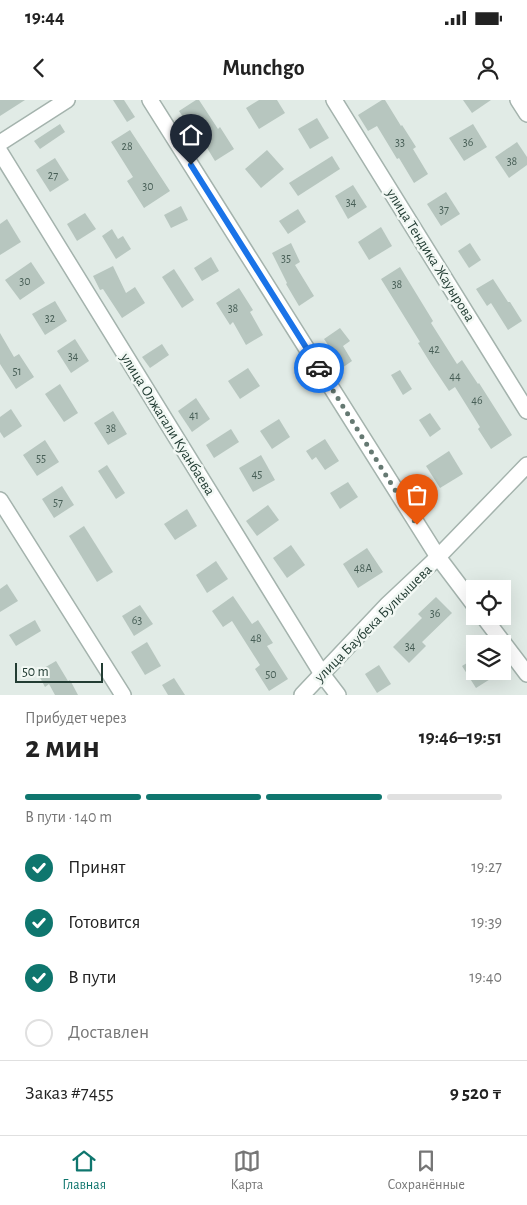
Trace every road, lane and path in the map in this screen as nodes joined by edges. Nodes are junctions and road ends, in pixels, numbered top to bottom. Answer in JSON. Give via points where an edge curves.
{"nodes":[{"id":1,"x":66,"y":100,"type":"edge"},
{"id":2,"x":150,"y":100,"type":"edge"},
{"id":3,"x":334,"y":100,"type":"edge"},
{"id":4,"x":518,"y":100,"type":"edge"},
{"id":5,"x":527,"y":114,"type":"edge"},
{"id":6,"x":0,"y":143,"type":"edge"},
{"id":7,"x":0,"y":152,"type":"edge"},
{"id":8,"x":527,"y":411,"type":"edge"},
{"id":9,"x":527,"y":465,"type":"edge"},
{"id":10,"x":0,"y":500,"type":"edge"},
{"id":11,"x":438,"y":557,"type":"junction"},
{"id":12,"x":466,"y":594,"type":"edge"},
{"id":13,"x":490,"y":625,"type":"edge"},
{"id":14,"x":322,"y":674,"type":"junction"},
{"id":15,"x":527,"y":674,"type":"edge"},
{"id":16,"x":123,"y":695,"type":"edge"},
{"id":17,"x":302,"y":695,"type":"edge"},
{"id":18,"x":338,"y":695,"type":"edge"}],
"edges":[{"from":1,"to":6,"type":"street"},
{"from":2,"to":11,"type":"street"},
{"from":3,"to":8,"type":"street","name":"улица Тендика Жауырова"},
{"from":4,"to":5,"type":"street"},
{"from":7,"to":14,"type":"street","name":"улица Олжагали Куанбаева"},
{"from":9,"to":11,"type":"street","name":"улица Баубека Булкышева"},
{"from":10,"to":16,"type":"street"},
{"from":11,"to":12,"type":"street"},
{"from":11,"to":14,"type":"street","name":"улица Баубека Булкышева"},
{"from":13,"to":15,"type":"street"},
{"from":14,"to":17,"type":"street","name":"улица Баубека Булкышева"},
{"from":14,"to":18,"type":"street","name":"улица Олжагали Куанбаева"}]}
